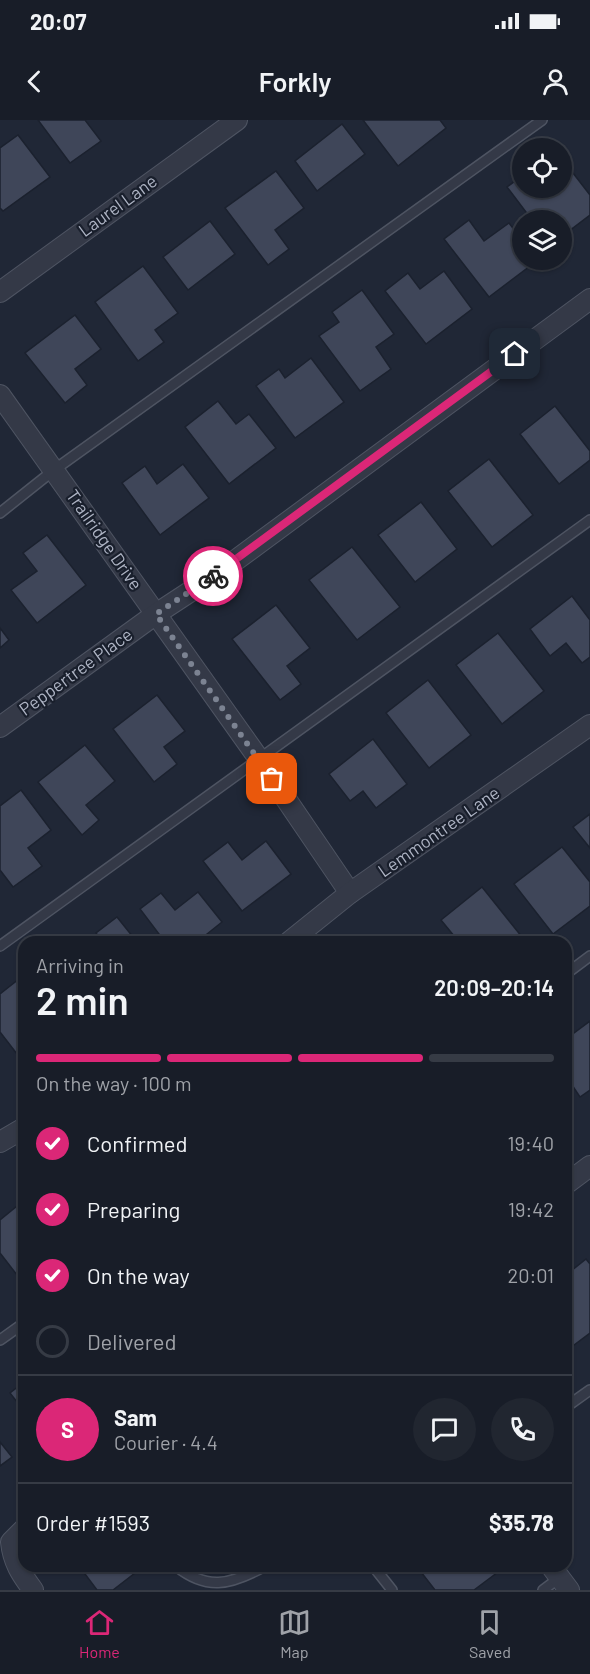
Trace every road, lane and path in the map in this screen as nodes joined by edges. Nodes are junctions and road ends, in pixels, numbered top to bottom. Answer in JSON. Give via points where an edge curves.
{"nodes":[{"id":1,"x":237,"y":120,"type":"edge"},
{"id":2,"x":542,"y":120,"type":"edge"},
{"id":3,"x":0,"y":291,"type":"edge"},
{"id":4,"x":590,"y":300,"type":"edge"},
{"id":5,"x":0,"y":395,"type":"edge"},
{"id":6,"x":54,"y":470,"type":"junction"},
{"id":7,"x":0,"y":513,"type":"edge"},
{"id":8,"x":590,"y":520,"type":"edge"},
{"id":9,"x":156,"y":614,"type":"junction"},
{"id":10,"x":590,"y":725,"type":"edge"},
{"id":11,"x":0,"y":727,"type":"edge"},
{"id":12,"x":259,"y":760,"type":"junction"},
{"id":13,"x":350,"y":893,"type":"junction"},
{"id":14,"x":296,"y":936,"type":"edge"},
{"id":15,"x":0,"y":946,"type":"edge"},
{"id":16,"x":590,"y":956,"type":"edge"},
{"id":17,"x":572,"y":970,"type":"edge"},
{"id":18,"x":18,"y":1132,"type":"edge"},
{"id":19,"x":0,"y":1142,"type":"edge"},
{"id":20,"x":590,"y":1166,"type":"edge"},
{"id":21,"x":572,"y":1180,"type":"edge"},
{"id":22,"x":18,"y":1327,"type":"edge"},
{"id":23,"x":0,"y":1340,"type":"edge"},
{"id":24,"x":590,"y":1390,"type":"edge"},
{"id":25,"x":572,"y":1403,"type":"edge"},
{"id":26,"x":18,"y":1536,"type":"edge"},
{"id":27,"x":18,"y":1570,"type":"edge"},
{"id":28,"x":20,"y":1572,"type":"edge"},
{"id":29,"x":181,"y":1572,"type":"edge"},
{"id":30,"x":254,"y":1572,"type":"edge"},
{"id":31,"x":378,"y":1572,"type":"edge"},
{"id":32,"x":560,"y":1578,"type":"edge"},
{"id":33,"x":33,"y":1590,"type":"edge"},
{"id":34,"x":392,"y":1590,"type":"edge"},
{"id":35,"x":543,"y":1590,"type":"edge"}],
"edges":[{"from":1,"to":3,"type":"street","name":"Laurel Lane"},
{"from":2,"to":6,"type":"lane"},
{"from":4,"to":9,"type":"street","name":"Peppertree Place","via":[[217,574]]},
{"from":5,"to":6,"type":"street","name":"Trailridge Drive"},
{"from":6,"to":7,"type":"lane"},
{"from":6,"to":9,"type":"street","name":"Trailridge Drive"},
{"from":8,"to":12,"type":"lane"},
{"from":9,"to":11,"type":"street","name":"Peppertree Place"},
{"from":9,"to":12,"type":"street","name":"Trailridge Drive"},
{"from":10,"to":13,"type":"street","name":"Lemmontree Lane"},
{"from":12,"to":13,"type":"street","name":"Trailridge Drive"},
{"from":12,"to":15,"type":"lane"},
{"from":13,"to":14,"type":"street","name":"Lemmontree Lane"},
{"from":16,"to":17,"type":"lane"},
{"from":18,"to":19,"type":"street"},
{"from":20,"to":21,"type":"street"},
{"from":22,"to":23,"type":"lane"},
{"from":24,"to":25,"type":"lane"},
{"from":26,"to":27,"type":"street","via":[[12,1542]]},
{"from":28,"to":33,"type":"street"},
{"from":29,"to":30,"type":"lane","via":[[205,1590],[232,1584]]},
{"from":31,"to":34,"type":"lane"},
{"from":32,"to":35,"type":"lane"}]}
